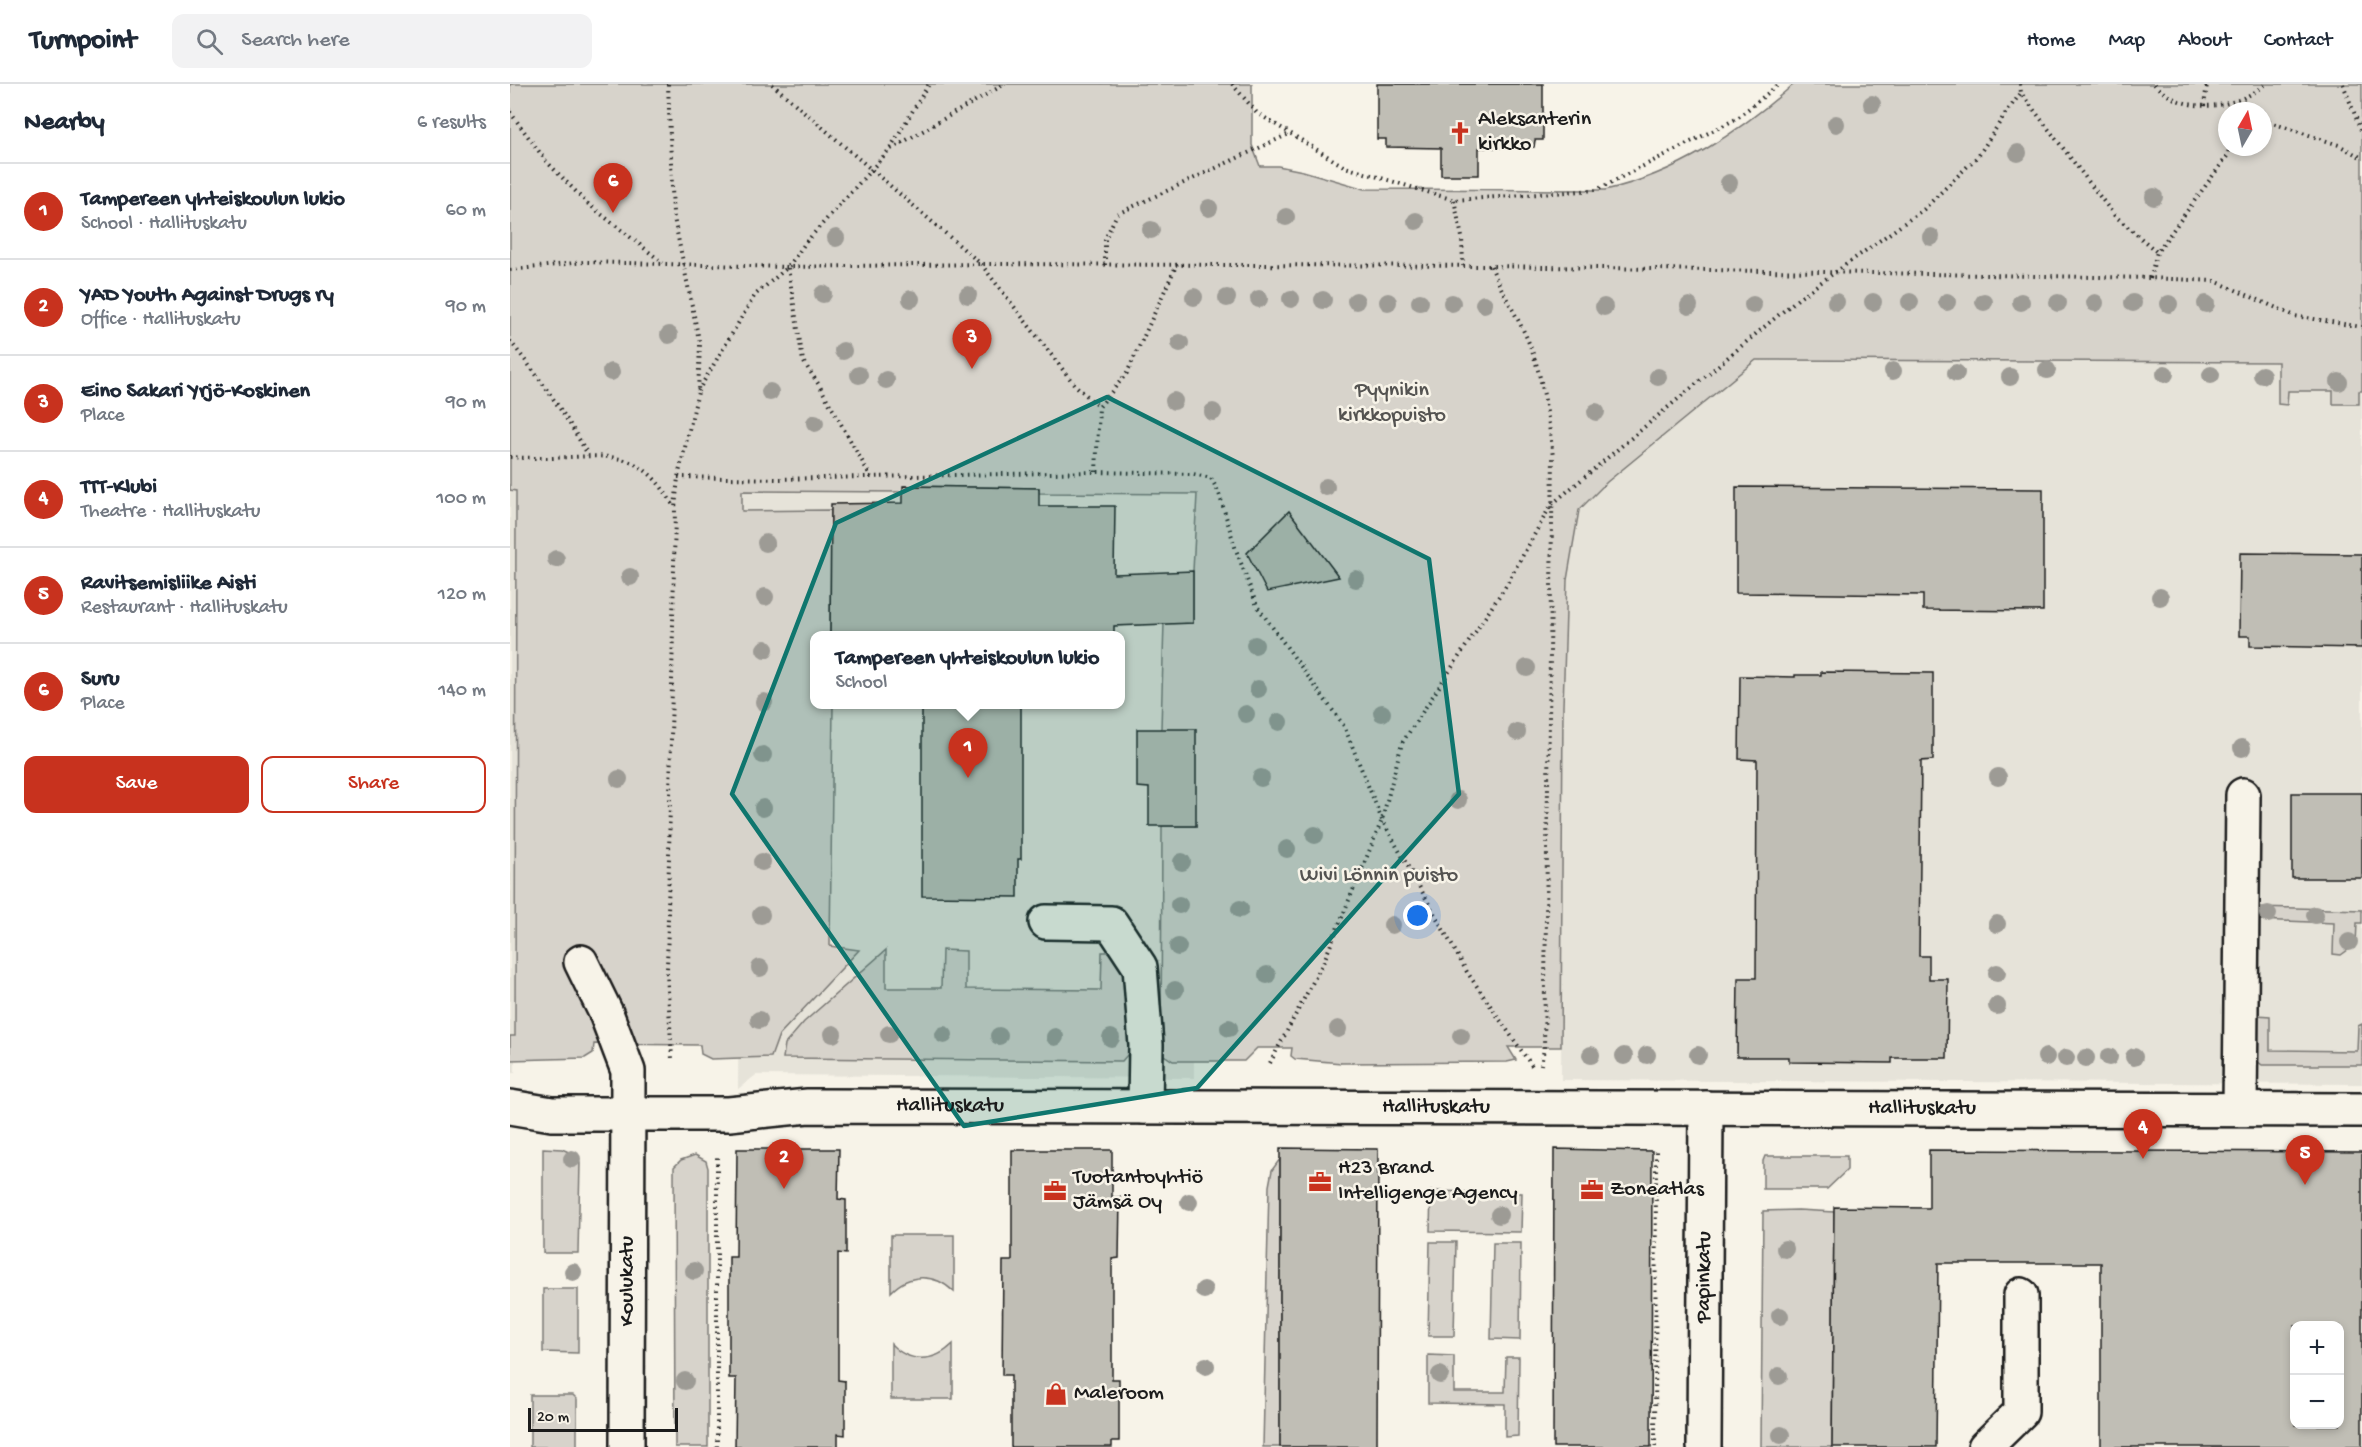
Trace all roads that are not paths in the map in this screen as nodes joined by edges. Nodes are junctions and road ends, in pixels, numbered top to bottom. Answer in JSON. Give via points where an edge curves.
{"nodes":[{"id":1,"x":2243,"y":795,"type":"dead end"},
{"id":2,"x":1046,"y":922,"type":"dead end"},
{"id":3,"x":581,"y":962,"type":"dead end"},
{"id":4,"x":510,"y":1107,"type":"edge"},
{"id":5,"x":1145,"y":1107,"type":"junction"},
{"id":6,"x":1706,"y":1108,"type":"junction"},
{"id":7,"x":2240,"y":1109,"type":"junction"},
{"id":8,"x":2362,"y":1110,"type":"edge"},
{"id":9,"x":628,"y":1114,"type":"junction"},
{"id":10,"x":2021,"y":1295,"type":"dead end"},
{"id":11,"x":627,"y":1447,"type":"edge"},
{"id":12,"x":1704,"y":1447,"type":"edge"},
{"id":13,"x":1985,"y":1447,"type":"edge"}],
"edges":[{"from":1,"to":7,"type":"street"},
{"from":2,"to":5,"type":"street","via":[[1112,923],[1140,967],[1146,1045]]},
{"from":3,"to":9,"type":"street","name":"Koulukatu","via":[[628,1071]]},
{"from":4,"to":9,"type":"street","name":"Hallituskatu","via":[[552,1114]]},
{"from":5,"to":6,"type":"street","name":"Hallituskatu"},
{"from":5,"to":9,"type":"street","name":"Hallituskatu","via":[[808,1106],[729,1114]]},
{"from":6,"to":7,"type":"street","name":"Hallituskatu"},
{"from":6,"to":12,"type":"street","name":"Papinkatu"},
{"from":7,"to":8,"type":"street","name":"Hallituskatu"},
{"from":9,"to":11,"type":"street","name":"Koulukatu"},
{"from":10,"to":13,"type":"street","via":[[2021,1412]]}]}
